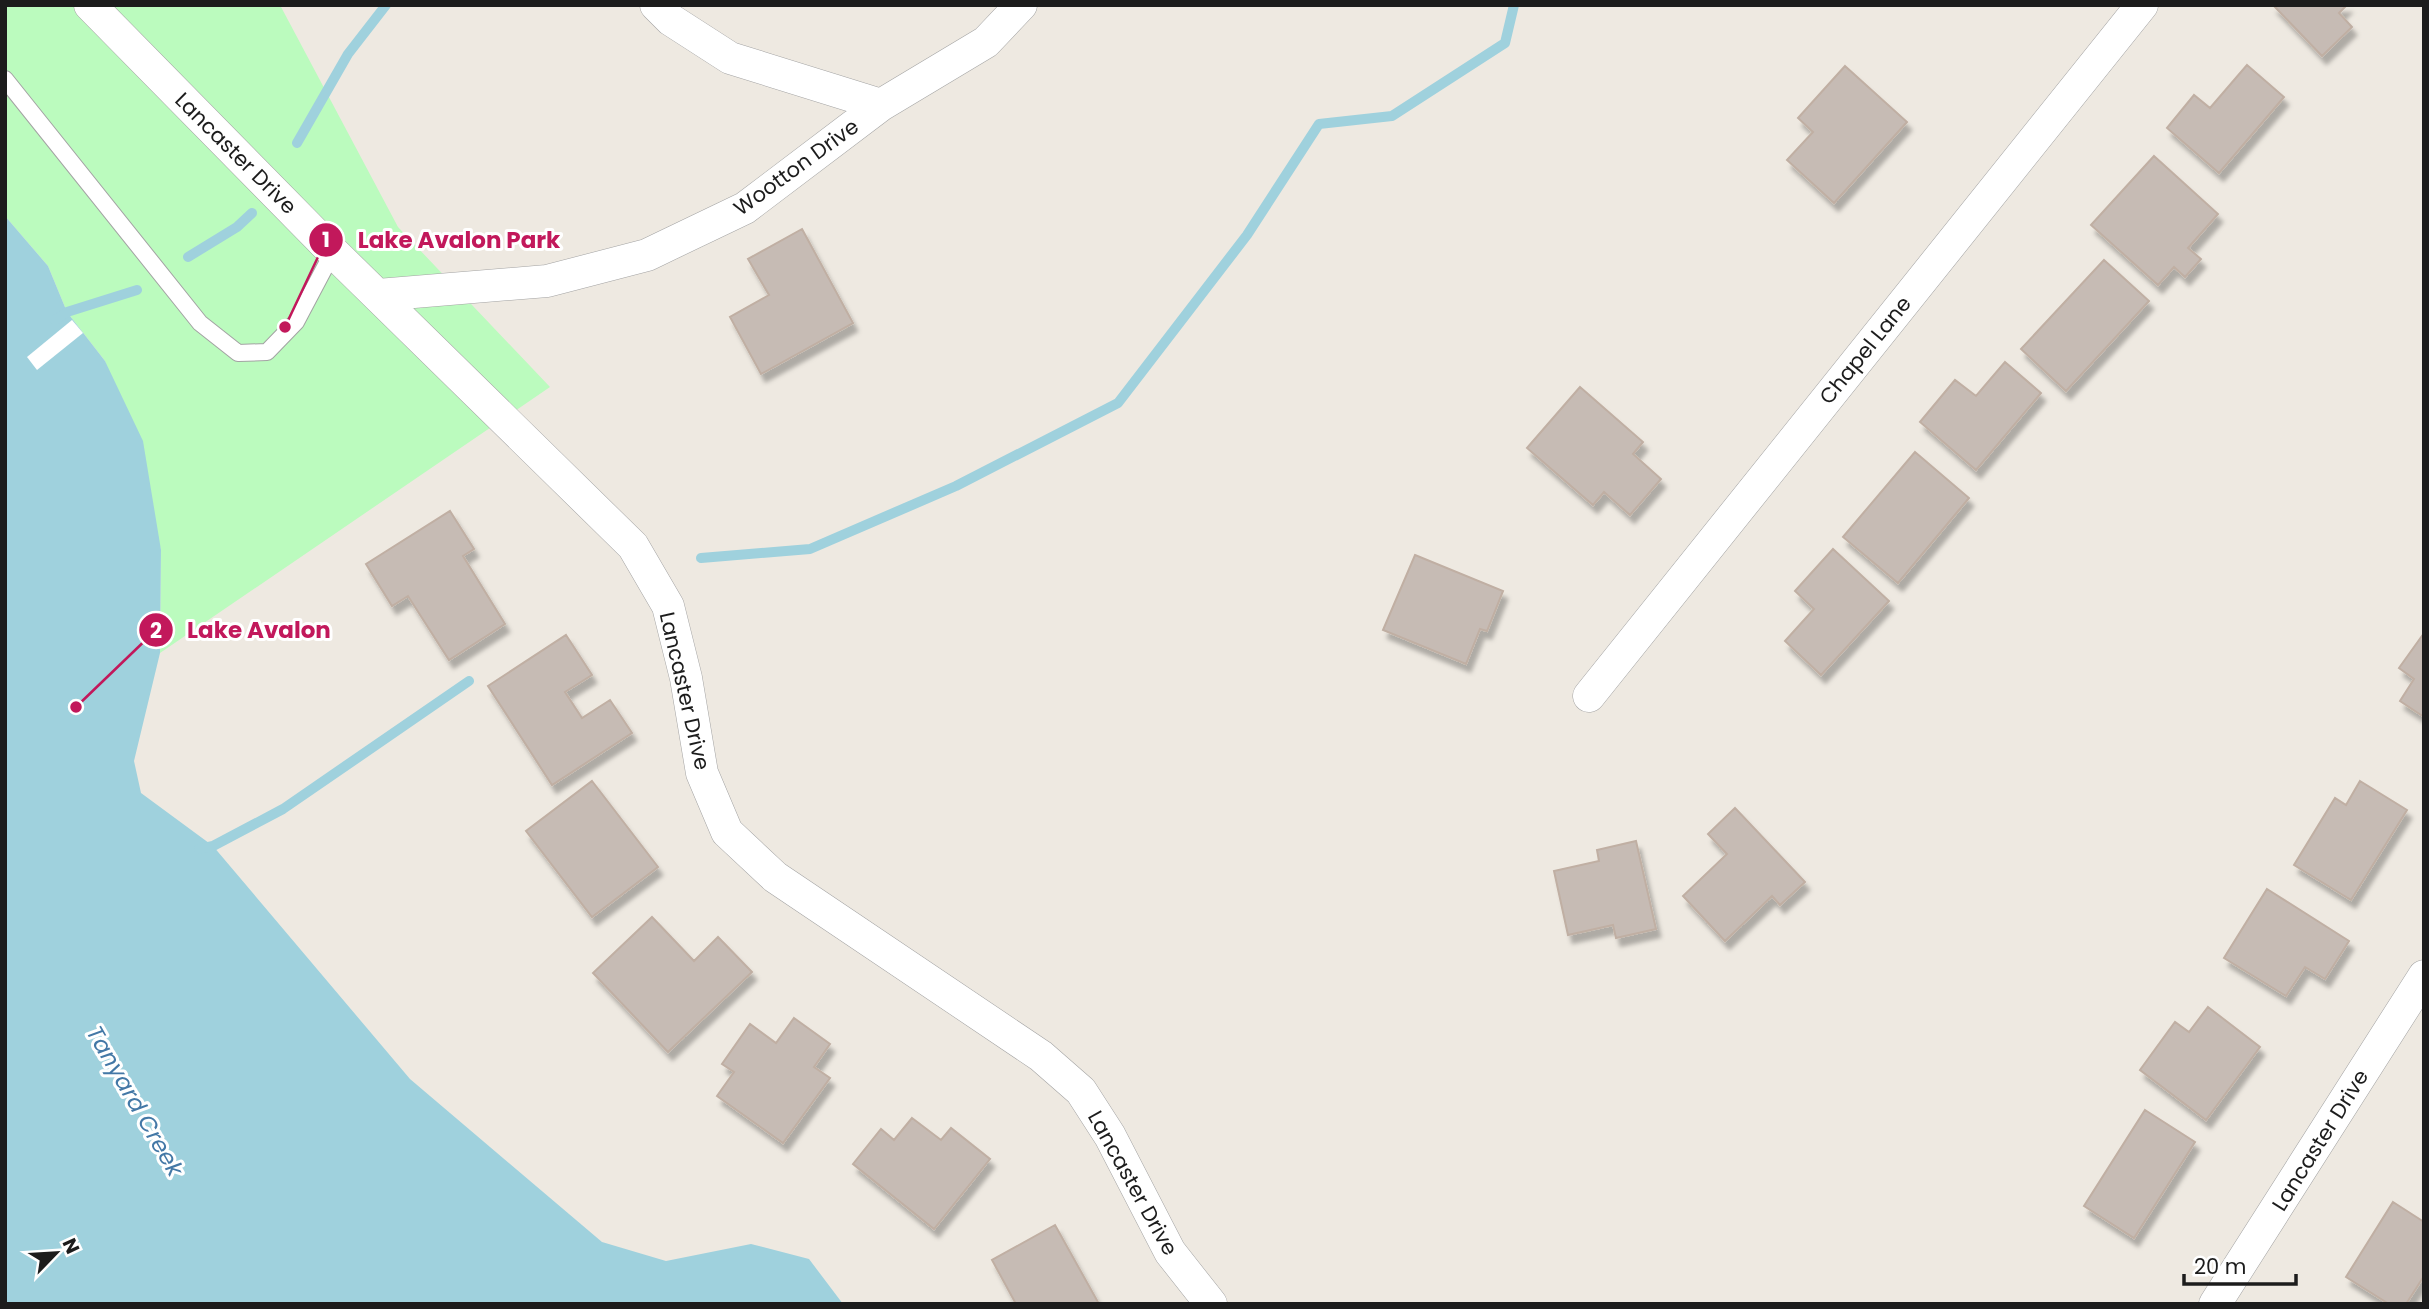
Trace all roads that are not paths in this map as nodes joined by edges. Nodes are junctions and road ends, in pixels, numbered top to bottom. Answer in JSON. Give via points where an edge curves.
{"nodes":[{"id":1,"x":90,"y":5,"type":"edge"},
{"id":2,"x":656,"y":5,"type":"edge"},
{"id":3,"x":1021,"y":5,"type":"edge"},
{"id":4,"x":2143,"y":5,"type":"edge"},
{"id":5,"x":5,"y":79,"type":"edge"},
{"id":6,"x":881,"y":105,"type":"junction"},
{"id":7,"x":333,"y":252,"type":"junction"},
{"id":8,"x":378,"y":295,"type":"junction"},
{"id":9,"x":1589,"y":696,"type":"dead end"},
{"id":10,"x":2424,"y":975,"type":"edge"},
{"id":11,"x":1211,"y":1304,"type":"edge"},
{"id":12,"x":2215,"y":1304,"type":"edge"}],
"edges":[{"from":1,"to":7,"type":"street","name":"Lancaster Drive"},
{"from":2,"to":6,"type":"street","via":[[730,58]]},
{"from":3,"to":6,"type":"street","name":"Wootton Drive","via":[[986,42]]},
{"from":4,"to":9,"type":"street","name":"Chapel Lane"},
{"from":5,"to":7,"type":"lane","via":[[200,323],[238,354],[267,352],[296,322]]},
{"from":6,"to":8,"type":"street","name":"Wootton Drive","via":[[746,208],[646,255],[547,281]]},
{"from":7,"to":8,"type":"street","name":"Lancaster Drive"},
{"from":8,"to":11,"type":"street","name":"Lancaster Drive","via":[[633,546],[668,606],[702,774],[727,832],[775,877],[1041,1056],[1081,1091],[1110,1136],[1170,1252]]},
{"from":10,"to":12,"type":"street","name":"Lancaster Drive"}]}
